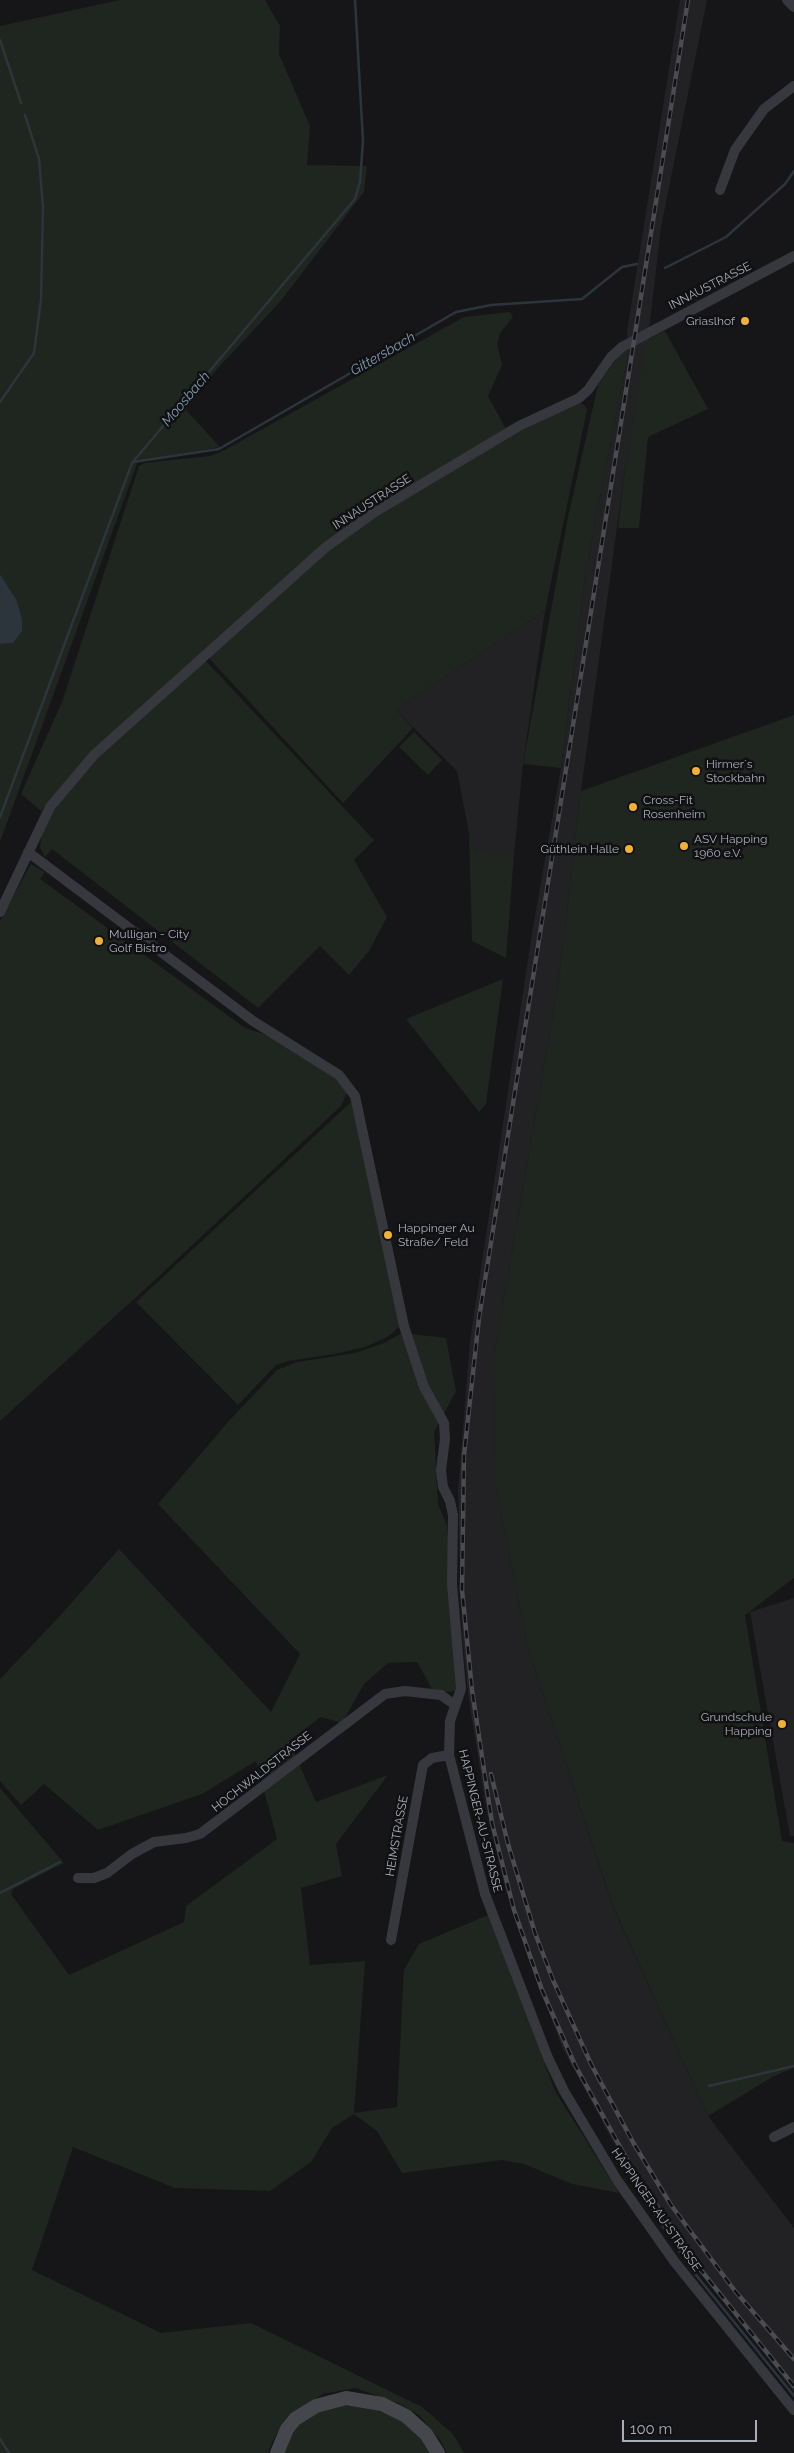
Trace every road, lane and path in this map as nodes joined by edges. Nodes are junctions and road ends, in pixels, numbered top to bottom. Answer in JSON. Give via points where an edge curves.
{"nodes":[{"id":1,"x":787,"y":0,"type":"edge"},
{"id":2,"x":794,"y":7,"type":"edge"},
{"id":3,"x":794,"y":86,"type":"edge"},
{"id":4,"x":720,"y":190,"type":"dead end"},
{"id":5,"x":794,"y":256,"type":"edge"},
{"id":6,"x":28,"y":852,"type":"junction"},
{"id":7,"x":0,"y":912,"type":"edge"},
{"id":8,"x":455,"y":1705,"type":"junction"},
{"id":9,"x":449,"y":1756,"type":"junction"},
{"id":10,"x":78,"y":1878,"type":"dead end"},
{"id":11,"x":391,"y":1940,"type":"dead end"},
{"id":12,"x":794,"y":2128,"type":"edge"},
{"id":13,"x":774,"y":2137,"type":"dead end"},
{"id":14,"x":794,"y":2410,"type":"edge"},
{"id":15,"x":277,"y":2453,"type":"edge"},
{"id":16,"x":438,"y":2453,"type":"edge"}],
"edges":[{"from":1,"to":2,"type":"street"},
{"from":3,"to":4,"type":"street","via":[[764,109],[734,150]]},
{"from":5,"to":6,"type":"street","name":"INNAUSTRASSE","via":[[622,347],[579,398],[519,426],[375,512],[326,547],[94,755],[50,807]]},
{"from":6,"to":7,"type":"street","name":"INNAUSTRASSE"},
{"from":6,"to":8,"type":"street","name":"HAPPINGER-AU-STRASSE","via":[[253,1021],[332,1070],[355,1096],[404,1326],[424,1387],[444,1423],[440,1470],[453,1515],[452,1584],[461,1689]]},
{"from":8,"to":9,"type":"street","name":"HAPPINGER-AU-STRASSE","via":[[450,1721]]},
{"from":8,"to":10,"type":"street","name":"HOCHWALDSTRASSE","via":[[441,1695],[405,1691],[385,1694],[200,1834],[154,1842],[107,1873],[94,1878]]},
{"from":9,"to":11,"type":"street","name":"HEIMSTRASSE","via":[[432,1758],[423,1765]]},
{"from":9,"to":14,"type":"street","name":"HAPPINGER-AU-STRASSE","via":[[485,1894],[528,2010],[564,2091],[617,2180],[674,2261]]},
{"from":12,"to":13,"type":"street"},
{"from":15,"to":16,"type":"main road","via":[[295,2419],[316,2406],[346,2398],[372,2401],[399,2412],[426,2434]]}]}
